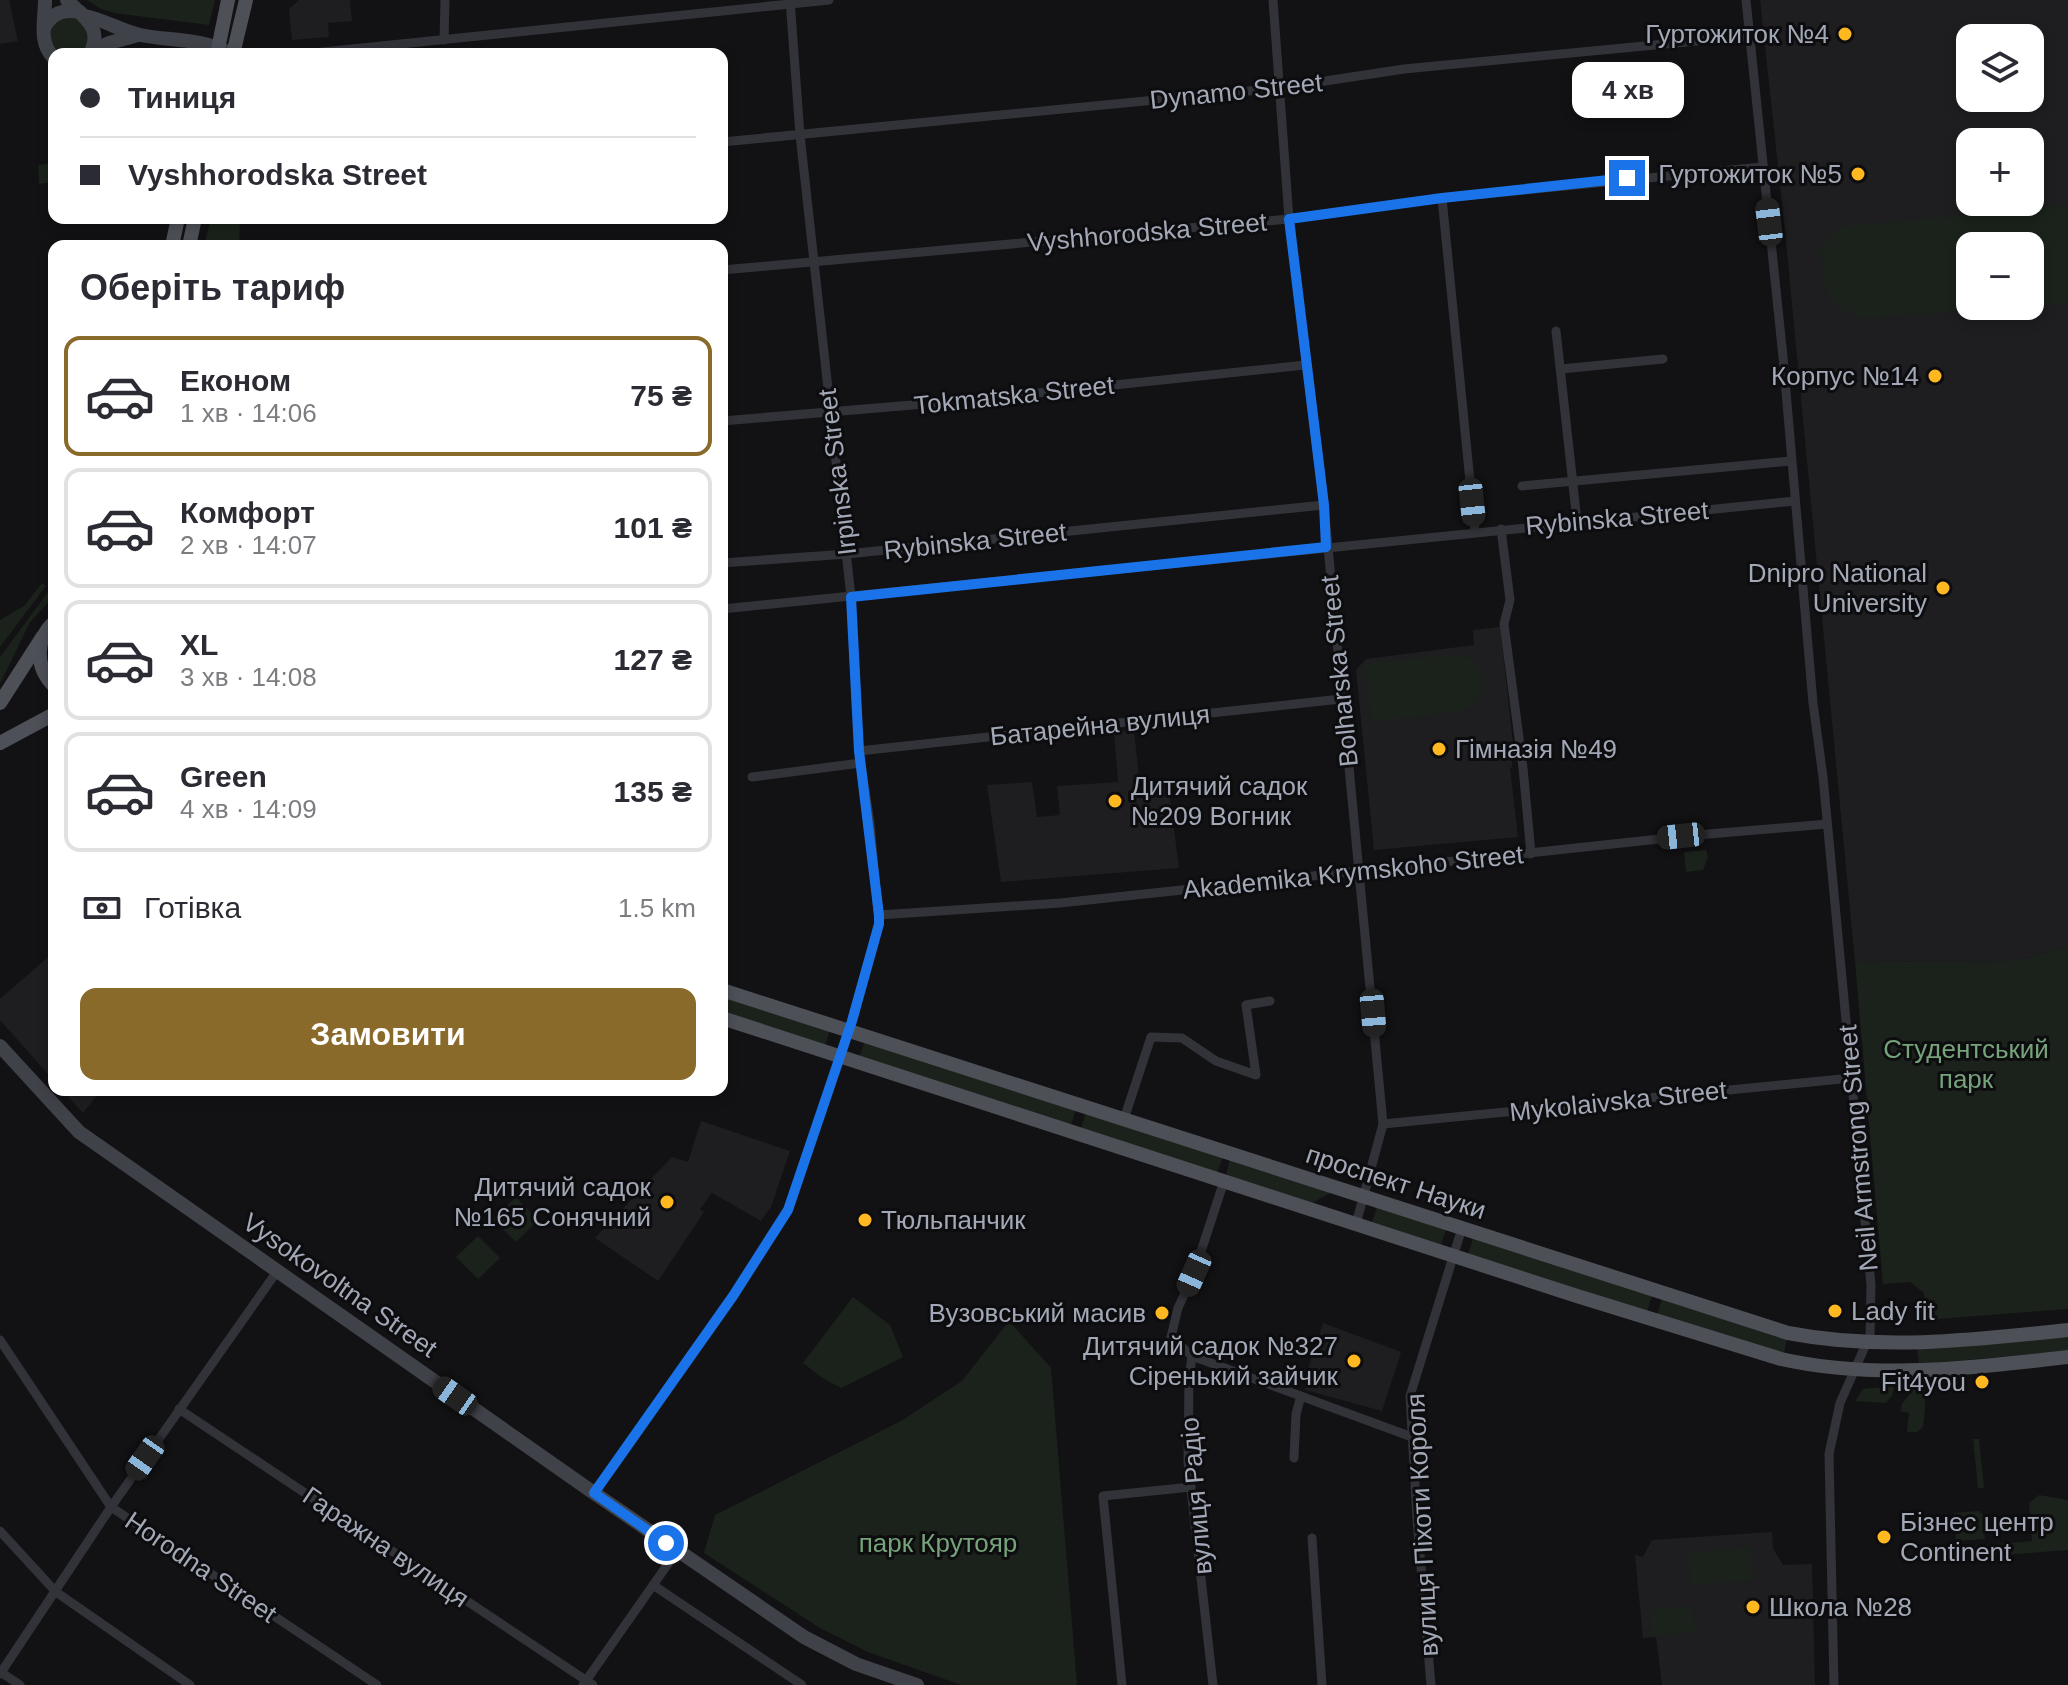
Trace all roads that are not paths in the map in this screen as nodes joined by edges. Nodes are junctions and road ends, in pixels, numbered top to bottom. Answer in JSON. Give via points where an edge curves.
{"nodes":[{"id":1,"x":45,"y":0,"type":"edge"},
{"id":2,"x":67,"y":0,"type":"edge"},
{"id":3,"x":228,"y":0,"type":"edge"},
{"id":4,"x":246,"y":0,"type":"edge"},
{"id":5,"x":445,"y":0,"type":"edge"},
{"id":6,"x":829,"y":0,"type":"edge"},
{"id":7,"x":1273,"y":0,"type":"edge"},
{"id":8,"x":1746,"y":0,"type":"edge"},
{"id":9,"x":790,"y":2,"type":"edge"},
{"id":10,"x":83,"y":14,"type":"junction"},
{"id":11,"x":45,"y":26,"type":"junction"},
{"id":12,"x":138,"y":35,"type":"junction"},
{"id":13,"x":1749,"y":36,"type":"junction"},
{"id":14,"x":444,"y":40,"type":"junction"},
{"id":15,"x":92,"y":48,"type":"edge"},
{"id":16,"x":100,"y":48,"type":"edge"},
{"id":17,"x":216,"y":48,"type":"edge"},
{"id":18,"x":225,"y":48,"type":"edge"},
{"id":19,"x":227,"y":48,"type":"edge"},
{"id":20,"x":363,"y":48,"type":"edge"},
{"id":21,"x":48,"y":50,"type":"edge"},
{"id":22,"x":1279,"y":88,"type":"junction"},
{"id":23,"x":800,"y":135,"type":"junction"},
{"id":24,"x":728,"y":141,"type":"edge"},
{"id":25,"x":1762,"y":167,"type":"junction"},
{"id":26,"x":1442,"y":198,"type":"junction"},
{"id":27,"x":1289,"y":219,"type":"junction"},
{"id":28,"x":813,"y":263,"type":"junction"},
{"id":29,"x":728,"y":270,"type":"edge"},
{"id":30,"x":1556,"y":331,"type":"dead end"},
{"id":31,"x":1663,"y":359,"type":"dead end"},
{"id":32,"x":1305,"y":365,"type":"junction"},
{"id":33,"x":1561,"y":369,"type":"junction"},
{"id":34,"x":829,"y":413,"type":"junction"},
{"id":35,"x":728,"y":421,"type":"edge"},
{"id":36,"x":1791,"y":461,"type":"junction"},
{"id":37,"x":1573,"y":481,"type":"junction"},
{"id":38,"x":1522,"y":486,"type":"dead end"},
{"id":39,"x":1795,"y":501,"type":"junction"},
{"id":40,"x":1324,"y":505,"type":"junction"},
{"id":41,"x":1577,"y":521,"type":"junction"},
{"id":42,"x":1501,"y":529,"type":"junction"},
{"id":43,"x":1475,"y":532,"type":"junction"},
{"id":44,"x":1326,"y":547,"type":"junction"},
{"id":45,"x":847,"y":554,"type":"junction"},
{"id":46,"x":728,"y":563,"type":"edge"},
{"id":47,"x":851,"y":597,"type":"junction"},
{"id":48,"x":728,"y":608,"type":"edge"},
{"id":49,"x":48,"y":629,"type":"edge"},
{"id":50,"x":48,"y":632,"type":"edge"},
{"id":51,"x":48,"y":678,"type":"edge"},
{"id":52,"x":1341,"y":699,"type":"junction"},
{"id":53,"x":0,"y":703,"type":"edge"},
{"id":54,"x":48,"y":717,"type":"edge"},
{"id":55,"x":0,"y":743,"type":"edge"},
{"id":56,"x":859,"y":751,"type":"junction"},
{"id":57,"x":861,"y":763,"type":"junction"},
{"id":58,"x":752,"y":777,"type":"dead end"},
{"id":59,"x":1827,"y":824,"type":"junction"},
{"id":60,"x":1531,"y":854,"type":"junction"},
{"id":61,"x":1360,"y":871,"type":"junction"},
{"id":62,"x":879,"y":915,"type":"junction"},
{"id":63,"x":728,"y":992,"type":"edge"},
{"id":64,"x":1270,"y":1001,"type":"dead end"},
{"id":65,"x":728,"y":1020,"type":"edge"},
{"id":66,"x":849,"y":1030,"type":"junction"},
{"id":67,"x":0,"y":1046,"type":"edge"},
{"id":68,"x":840,"y":1056,"type":"junction"},
{"id":69,"x":1852,"y":1078,"type":"junction"},
{"id":70,"x":1124,"y":1119,"type":"junction"},
{"id":71,"x":1383,"y":1124,"type":"junction"},
{"id":72,"x":1224,"y":1181,"type":"junction"},
{"id":73,"x":1364,"y":1197,"type":"junction"},
{"id":74,"x":1356,"y":1224,"type":"junction"},
{"id":75,"x":1462,"y":1228,"type":"junction"},
{"id":76,"x":1453,"y":1256,"type":"junction"},
{"id":77,"x":278,"y":1270,"type":"junction"},
{"id":78,"x":2068,"y":1330,"type":"edge"},
{"id":79,"x":0,"y":1340,"type":"edge"},
{"id":80,"x":1867,"y":1344,"type":"junction"},
{"id":81,"x":1192,"y":1356,"type":"junction"},
{"id":82,"x":2068,"y":1357,"type":"edge"},
{"id":83,"x":1854,"y":1370,"type":"junction"},
{"id":84,"x":1301,"y":1396,"type":"junction"},
{"id":85,"x":179,"y":1409,"type":"junction"},
{"id":86,"x":1412,"y":1437,"type":"junction"},
{"id":87,"x":1294,"y":1458,"type":"dead end"},
{"id":88,"x":1191,"y":1487,"type":"junction"},
{"id":89,"x":594,"y":1493,"type":"junction"},
{"id":90,"x":111,"y":1507,"type":"junction"},
{"id":91,"x":0,"y":1531,"type":"edge"},
{"id":92,"x":1312,"y":1538,"type":"dead end"},
{"id":93,"x":677,"y":1551,"type":"junction"},
{"id":94,"x":653,"y":1585,"type":"junction"},
{"id":95,"x":56,"y":1592,"type":"junction"},
{"id":96,"x":1,"y":1673,"type":"edge"},
{"id":97,"x":588,"y":1683,"type":"edge"},
{"id":98,"x":20,"y":1685,"type":"edge"},
{"id":99,"x":190,"y":1685,"type":"edge"},
{"id":100,"x":377,"y":1685,"type":"edge"},
{"id":101,"x":802,"y":1685,"type":"edge"},
{"id":102,"x":917,"y":1685,"type":"edge"},
{"id":103,"x":1122,"y":1685,"type":"edge"},
{"id":104,"x":1213,"y":1685,"type":"edge"},
{"id":105,"x":1322,"y":1685,"type":"edge"},
{"id":106,"x":1431,"y":1685,"type":"edge"},
{"id":107,"x":1834,"y":1685,"type":"edge"}],
"edges":[{"from":1,"to":11,"type":"main road"},
{"from":2,"to":10,"type":"main road"},
{"from":3,"to":18,"type":"main road"},
{"from":4,"to":19,"type":"main road"},
{"from":5,"to":14,"type":"street"},
{"from":6,"to":9,"type":"street"},
{"from":7,"to":22,"type":"street","name":"Bolharska Street"},
{"from":8,"to":13,"type":"street","name":"Neil Armstrong Street"},
{"from":9,"to":14,"type":"street"},
{"from":9,"to":23,"type":"street","name":"Irpinska Street"},
{"from":10,"to":11,"type":"main road","via":[[57,13]]},
{"from":10,"to":12,"type":"main road"},
{"from":10,"to":15,"type":"main road","via":[[95,31]]},
{"from":11,"to":21,"type":"main road"},
{"from":12,"to":16,"type":"main road"},
{"from":12,"to":17,"type":"main road"},
{"from":13,"to":22,"type":"street","name":"Dynamo Street","via":[[1404,69]]},
{"from":13,"to":25,"type":"street","name":"Neil Armstrong Street"},
{"from":14,"to":20,"type":"street"},
{"from":22,"to":23,"type":"street","name":"Dynamo Street"},
{"from":22,"to":27,"type":"street","name":"Bolharska Street"},
{"from":23,"to":24,"type":"street","name":"Dynamo Street"},
{"from":23,"to":28,"type":"street","name":"Irpinska Street"},
{"from":25,"to":26,"type":"street","name":"Vyshhorodska Street"},
{"from":25,"to":36,"type":"street","name":"Neil Armstrong Street"},
{"from":26,"to":27,"type":"street","name":"Vyshhorodska Street"},
{"from":26,"to":43,"type":"street"},
{"from":27,"to":28,"type":"street","name":"Vyshhorodska Street"},
{"from":27,"to":32,"type":"street","name":"Bolharska Street"},
{"from":28,"to":29,"type":"street","name":"Vyshhorodska Street"},
{"from":28,"to":34,"type":"street","name":"Irpinska Street"},
{"from":30,"to":33,"type":"street"},
{"from":31,"to":33,"type":"street"},
{"from":32,"to":34,"type":"street","name":"Tokmatska Street"},
{"from":32,"to":40,"type":"street","name":"Bolharska Street"},
{"from":33,"to":37,"type":"street"},
{"from":34,"to":35,"type":"street","name":"Tokmatska Street"},
{"from":34,"to":45,"type":"street","name":"Irpinska Street"},
{"from":36,"to":37,"type":"street","name":"Rybinska Street"},
{"from":36,"to":39,"type":"street","name":"Neil Armstrong Street"},
{"from":37,"to":38,"type":"street","name":"Rybinska Street"},
{"from":37,"to":41,"type":"street"},
{"from":39,"to":41,"type":"street","name":"Rybinska Street"},
{"from":39,"to":59,"type":"street","name":"Neil Armstrong Street"},
{"from":40,"to":44,"type":"street","name":"Bolharska Street"},
{"from":40,"to":45,"type":"street","name":"Rybinska Street"},
{"from":41,"to":42,"type":"street","name":"Rybinska Street"},
{"from":42,"to":43,"type":"street","name":"Rybinska Street"},
{"from":42,"to":60,"type":"street","via":[[1510,600],[1504,624]]},
{"from":43,"to":44,"type":"street","name":"Rybinska Street"},
{"from":44,"to":47,"type":"street","name":"Rybinska Street"},
{"from":44,"to":52,"type":"street","name":"Bolharska Street"},
{"from":45,"to":46,"type":"street","name":"Rybinska Street"},
{"from":45,"to":47,"type":"street","name":"Irpinska Street"},
{"from":47,"to":48,"type":"street","name":"Rybinska Street"},
{"from":47,"to":56,"type":"street","name":"Irpinska Street"},
{"from":49,"to":53,"type":"main road"},
{"from":50,"to":51,"type":"main road","via":[[39,660]]},
{"from":52,"to":56,"type":"street","name":"Батарейна вулиця"},
{"from":52,"to":61,"type":"street","name":"Bolharska Street"},
{"from":54,"to":55,"type":"main road"},
{"from":56,"to":57,"type":"street","name":"Irpinska Street"},
{"from":57,"to":58,"type":"street"},
{"from":57,"to":62,"type":"street","name":"Irpinska Street"},
{"from":59,"to":60,"type":"street","name":"Akademika Krymskoho Street"},
{"from":59,"to":69,"type":"street","name":"Neil Armstrong Street"},
{"from":60,"to":61,"type":"street","name":"Akademika Krymskoho Street"},
{"from":61,"to":62,"type":"street","name":"Akademika Krymskoho Street","via":[[1060,903]]},
{"from":61,"to":71,"type":"street","name":"Bolharska Street"},
{"from":62,"to":66,"type":"street","name":"Irpinska Street"},
{"from":63,"to":66,"type":"main road","name":"проспект Науки"},
{"from":64,"to":70,"type":"street","via":[[1246,1005],[1256,1075],[1216,1061],[1182,1038],[1151,1037]]},
{"from":65,"to":68,"type":"main road","name":"проспект Науки"},
{"from":66,"to":68,"type":"street","name":"Irpinska Street"},
{"from":66,"to":70,"type":"main road","name":"проспект Науки"},
{"from":67,"to":77,"type":"main road","name":"Vysokovoltna Street","via":[[79,1132]]},
{"from":68,"to":72,"type":"main road","name":"проспект Науки"},
{"from":68,"to":89,"type":"street","name":"Irpinska Street","via":[[788,1210]]},
{"from":69,"to":71,"type":"street","name":"Mykolaivska Street"},
{"from":69,"to":80,"type":"street","name":"Neil Armstrong Street","via":[[1871,1285]]},
{"from":70,"to":73,"type":"main road","name":"проспект Науки"},
{"from":71,"to":73,"type":"street","name":"Bolharska Street"},
{"from":72,"to":74,"type":"main road","name":"проспект Науки"},
{"from":72,"to":81,"type":"street","via":[[1171,1337]]},
{"from":73,"to":74,"type":"street","name":"Bolharska Street"},
{"from":73,"to":75,"type":"main road","name":"проспект Науки"},
{"from":74,"to":76,"type":"main road","name":"проспект Науки"},
{"from":75,"to":76,"type":"street","name":"вулиця Піхоти Короля"},
{"from":75,"to":80,"type":"main road","name":"проспект Науки","via":[[1756,1324],[1822,1340]]},
{"from":76,"to":83,"type":"main road","name":"проспект Науки","via":[[1781,1359]]},
{"from":76,"to":86,"type":"street","name":"вулиця Піхоти Короля","via":[[1410,1396]]},
{"from":77,"to":85,"type":"street"},
{"from":77,"to":89,"type":"main road","name":"Vysokovoltna Street"},
{"from":78,"to":80,"type":"main road","name":"проспект Науки"},
{"from":79,"to":90,"type":"street","name":"Horodna Street"},
{"from":80,"to":83,"type":"street","name":"Neil Armstrong Street"},
{"from":81,"to":84,"type":"street"},
{"from":81,"to":88,"type":"street","name":"вулиця Радіо","via":[[1187,1439]]},
{"from":82,"to":83,"type":"main road","name":"проспект Науки"},
{"from":83,"to":107,"type":"street","name":"Neil Armstrong Street","via":[[1840,1403],[1829,1454]]},
{"from":84,"to":86,"type":"street"},
{"from":84,"to":87,"type":"street"},
{"from":85,"to":90,"type":"street"},
{"from":85,"to":97,"type":"street","name":"Гаражна вулиця"},
{"from":86,"to":106,"type":"street","name":"вулиця Піхоти Короля"},
{"from":88,"to":103,"type":"street","via":[[1103,1496]]},
{"from":88,"to":104,"type":"street","name":"вулиця Радіо"},
{"from":89,"to":93,"type":"main road","name":"Vysokovoltna Street"},
{"from":90,"to":95,"type":"street"},
{"from":90,"to":100,"type":"street","name":"Horodna Street"},
{"from":91,"to":95,"type":"street"},
{"from":92,"to":105,"type":"street"},
{"from":93,"to":94,"type":"street"},
{"from":93,"to":102,"type":"main road","name":"Vysokovoltna Street","via":[[820,1646]]},
{"from":94,"to":97,"type":"street"},
{"from":94,"to":101,"type":"street"},
{"from":95,"to":96,"type":"street"},
{"from":95,"to":99,"type":"street"},
{"from":96,"to":98,"type":"street"}]}
